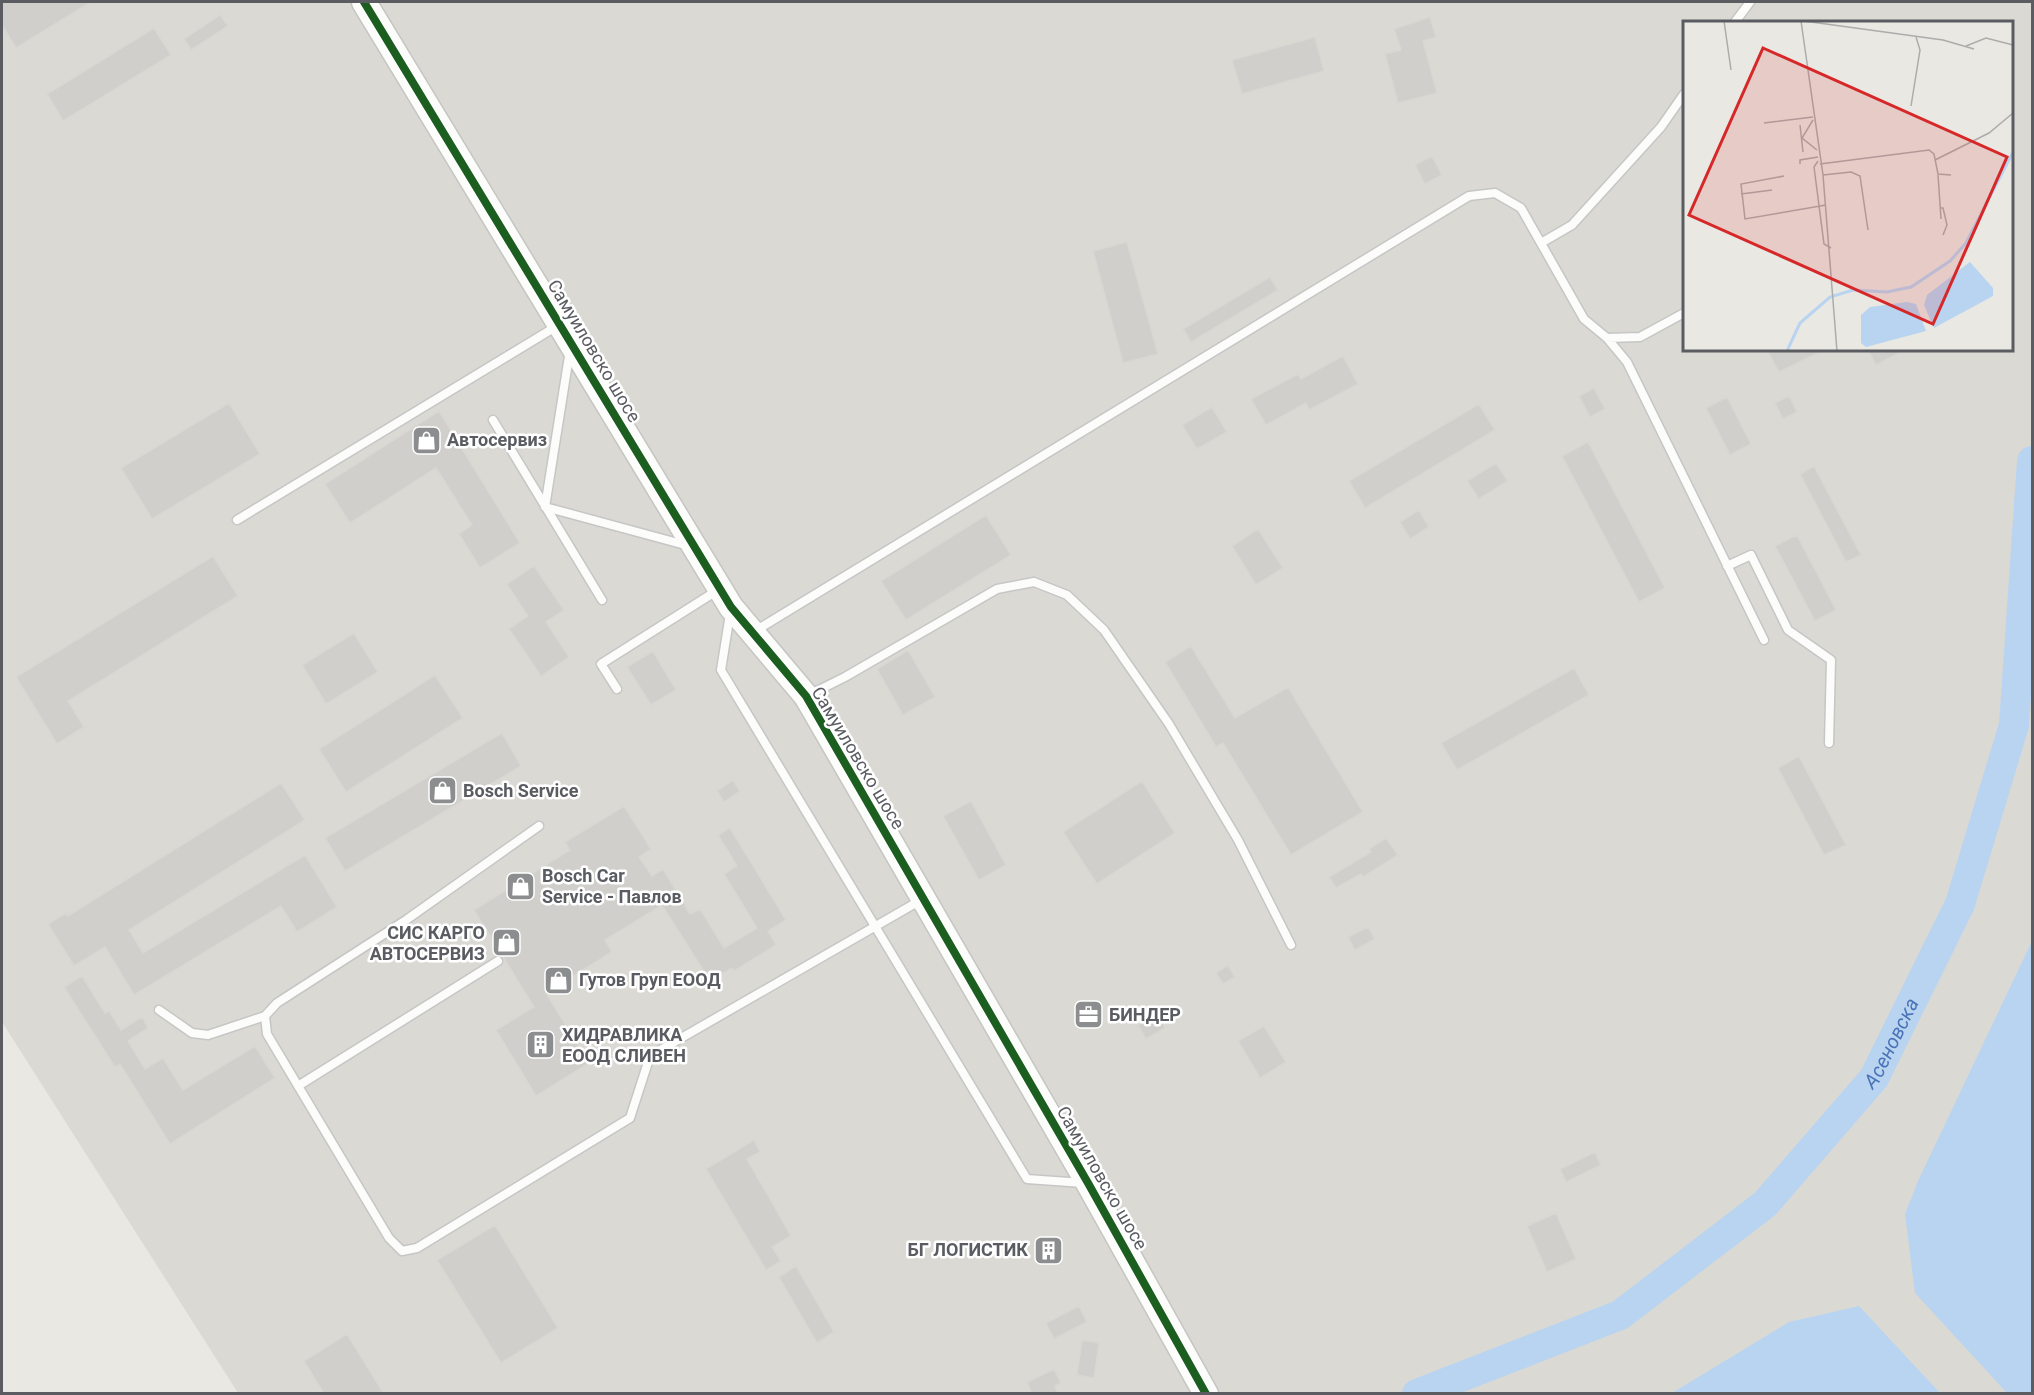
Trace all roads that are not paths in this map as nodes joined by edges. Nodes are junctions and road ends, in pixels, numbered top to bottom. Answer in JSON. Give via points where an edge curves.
{"nodes":[{"id":1,"x":364,"y":2,"type":"edge"},
{"id":2,"x":1750,"y":2,"type":"edge"},
{"id":3,"x":1737,"y":21,"type":"edge"},
{"id":4,"x":1683,"y":95,"type":"edge"},
{"id":5,"x":1541,"y":243,"type":"junction"},
{"id":6,"x":1683,"y":314,"type":"edge"},
{"id":7,"x":565,"y":333,"type":"junction"},
{"id":8,"x":1607,"y":338,"type":"junction"},
{"id":9,"x":493,"y":420,"type":"dead end"},
{"id":10,"x":545,"y":507,"type":"junction"},
{"id":11,"x":237,"y":520,"type":"dead end"},
{"id":12,"x":695,"y":548,"type":"junction"},
{"id":13,"x":1727,"y":566,"type":"junction"},
{"id":14,"x":726,"y":598,"type":"junction"},
{"id":15,"x":602,"y":600,"type":"dead end"},
{"id":16,"x":752,"y":632,"type":"junction"},
{"id":17,"x":1764,"y":640,"type":"dead end"},
{"id":18,"x":617,"y":689,"type":"dead end"},
{"id":19,"x":806,"y":696,"type":"junction"},
{"id":20,"x":1829,"y":743,"type":"dead end"},
{"id":21,"x":539,"y":826,"type":"dead end"},
{"id":22,"x":923,"y":899,"type":"junction"},
{"id":23,"x":876,"y":926,"type":"junction"},
{"id":24,"x":1291,"y":945,"type":"dead end"},
{"id":25,"x":498,"y":961,"type":"dead end"},
{"id":26,"x":159,"y":1010,"type":"dead end"},
{"id":27,"x":266,"y":1016,"type":"junction"},
{"id":28,"x":298,"y":1086,"type":"junction"},
{"id":29,"x":1088,"y":1183,"type":"junction"},
{"id":30,"x":1206,"y":1394,"type":"edge"}],
"edges":[{"from":1,"to":7,"type":"street","name":"Самуиловско шосе"},
{"from":2,"to":3,"type":"lane"},
{"from":4,"to":5,"type":"lane","via":[[1661,128],[1572,225]]},
{"from":5,"to":8,"type":"lane","via":[[1584,319]]},
{"from":5,"to":16,"type":"lane","via":[[1521,208],[1495,193],[1469,196]]},
{"from":6,"to":8,"type":"lane","via":[[1640,337]]},
{"from":7,"to":10,"type":"lane"},
{"from":7,"to":11,"type":"lane"},
{"from":7,"to":12,"type":"street","name":"Самуиловско шосе"},
{"from":8,"to":13,"type":"lane","via":[[1627,362]]},
{"from":9,"to":10,"type":"lane"},
{"from":10,"to":12,"type":"lane"},
{"from":10,"to":15,"type":"lane"},
{"from":12,"to":14,"type":"street","name":"Самуиловско шосе"},
{"from":13,"to":17,"type":"lane"},
{"from":13,"to":20,"type":"lane","via":[[1751,555],[1788,630],[1831,660]]},
{"from":14,"to":16,"type":"street","name":"Самуиловско шосе"},
{"from":14,"to":18,"type":"lane","via":[[601,664]]},
{"from":14,"to":23,"type":"lane","via":[[721,670]]},
{"from":16,"to":19,"type":"street","name":"Самуиловско шосе"},
{"from":19,"to":22,"type":"street","name":"Самуиловско шосе"},
{"from":19,"to":24,"type":"lane","via":[[997,589],[1034,582],[1067,595],[1104,630],[1169,724],[1238,840]]},
{"from":21,"to":27,"type":"lane","via":[[406,920],[278,1003]]},
{"from":22,"to":23,"type":"lane"},
{"from":22,"to":29,"type":"street","name":"Самуиловско шосе"},
{"from":23,"to":28,"type":"lane","via":[[650,1056],[630,1118],[417,1248],[402,1251],[389,1238]]},
{"from":23,"to":29,"type":"lane","via":[[1028,1179]]},
{"from":25,"to":28,"type":"lane"},
{"from":26,"to":27,"type":"lane","via":[[192,1033],[208,1035]]},
{"from":27,"to":28,"type":"lane","via":[[267,1034]]},
{"from":29,"to":30,"type":"street","name":"Самуиловско шосе"}]}
